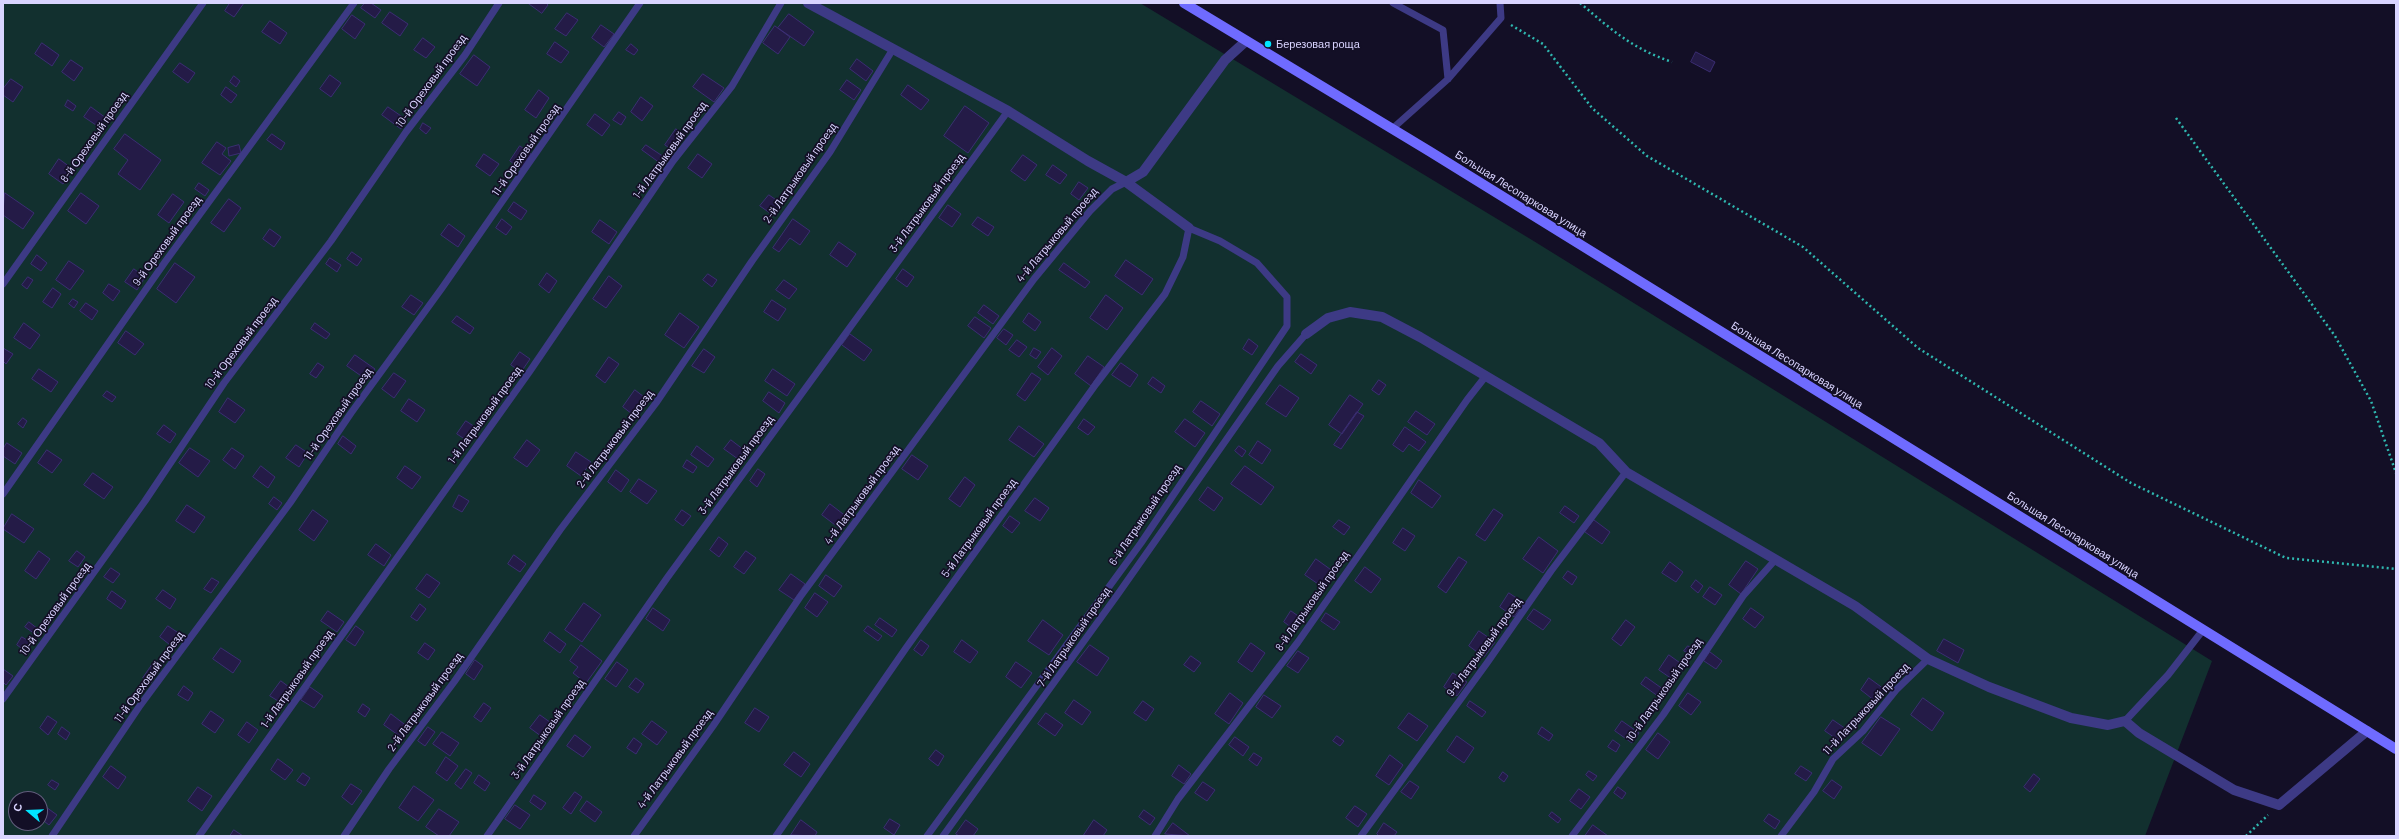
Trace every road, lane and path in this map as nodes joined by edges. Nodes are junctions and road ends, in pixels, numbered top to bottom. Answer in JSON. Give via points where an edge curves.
{"nodes":[{"id":1,"x":203,"y":3,"type":"edge"},
{"id":2,"x":354,"y":3,"type":"edge"},
{"id":3,"x":499,"y":3,"type":"edge"},
{"id":4,"x":640,"y":3,"type":"edge"},
{"id":5,"x":781,"y":3,"type":"edge"},
{"id":6,"x":808,"y":3,"type":"edge"},
{"id":7,"x":1184,"y":3,"type":"edge"},
{"id":8,"x":1393,"y":3,"type":"edge"},
{"id":9,"x":1500,"y":3,"type":"edge"},
{"id":10,"x":1580,"y":3,"type":"edge"},
{"id":11,"x":1501,"y":18,"type":"junction"},
{"id":12,"x":1246,"y":41,"type":"junction"},
{"id":13,"x":893,"y":49,"type":"junction"},
{"id":14,"x":1672,"y":62,"type":"dead end"},
{"id":15,"x":1448,"y":79,"type":"junction"},
{"id":16,"x":1008,"y":111,"type":"junction"},
{"id":17,"x":2176,"y":118,"type":"dead end"},
{"id":18,"x":1392,"y":129,"type":"junction"},
{"id":19,"x":1126,"y":182,"type":"junction"},
{"id":20,"x":1189,"y":228,"type":"junction"},
{"id":21,"x":3,"y":284,"type":"edge"},
{"id":22,"x":1306,"y":334,"type":"joint"},
{"id":23,"x":1486,"y":377,"type":"junction"},
{"id":24,"x":1626,"y":472,"type":"junction"},
{"id":25,"x":2396,"y":473,"type":"edge"},
{"id":26,"x":3,"y":494,"type":"edge"},
{"id":27,"x":1776,"y":558,"type":"junction"},
{"id":28,"x":2396,"y":569,"type":"edge"},
{"id":29,"x":2203,"y":630,"type":"junction"},
{"id":30,"x":1928,"y":658,"type":"junction"},
{"id":31,"x":3,"y":699,"type":"edge"},
{"id":32,"x":2125,"y":721,"type":"junction"},
{"id":33,"x":2367,"y":731,"type":"junction"},
{"id":34,"x":2396,"y":749,"type":"edge"},
{"id":35,"x":2279,"y":805,"type":"junction"},
{"id":36,"x":52,"y":836,"type":"edge"},
{"id":37,"x":199,"y":836,"type":"edge"},
{"id":38,"x":344,"y":836,"type":"edge"},
{"id":39,"x":487,"y":836,"type":"edge"},
{"id":40,"x":634,"y":836,"type":"edge"},
{"id":41,"x":776,"y":836,"type":"edge"},
{"id":42,"x":927,"y":836,"type":"edge"},
{"id":43,"x":943,"y":836,"type":"edge"},
{"id":44,"x":1155,"y":836,"type":"edge"},
{"id":45,"x":1361,"y":836,"type":"edge"},
{"id":46,"x":1572,"y":836,"type":"edge"},
{"id":47,"x":1782,"y":836,"type":"edge"},
{"id":48,"x":2246,"y":836,"type":"edge"}],
"edges":[{"from":1,"to":21,"type":"lane","name":"8-й Ореховый проезд"},
{"from":2,"to":26,"type":"lane","name":"9-й Ореховый проезд","via":[[165,262]]},
{"from":3,"to":31,"type":"lane","name":"10-й Ореховый проезд","via":[[465,55],[406,132],[331,241],[224,383],[140,508]]},
{"from":4,"to":36,"type":"lane","name":"11-й Ореховый проезд","via":[[290,503],[139,707]]},
{"from":5,"to":37,"type":"lane","name":"1-й Латрыковый проезд","via":[[732,86],[673,161],[530,371]]},
{"from":6,"to":13,"type":"street"},
{"from":7,"to":12,"type":"main road","name":"Большая Лесопарковая улица"},
{"from":8,"to":15,"type":"lane","via":[[1443,30]]},
{"from":9,"to":11,"type":"lane"},
{"from":10,"to":14,"type":"path","via":[[1622,38],[1646,53]]},
{"from":11,"to":15,"type":"lane"},
{"from":11,"to":28,"type":"path","via":[[1543,44],[1592,108],[1647,156],[1803,247],[1918,348],[2131,483],[2286,558]]},
{"from":12,"to":18,"type":"main road","name":"Большая Лесопарковая улица"},
{"from":12,"to":19,"type":"street","via":[[1225,60],[1143,172]]},
{"from":13,"to":16,"type":"street"},
{"from":13,"to":38,"type":"lane","name":"2-й Латрыковый проезд","via":[[830,152],[752,261],[656,403],[560,530],[454,682],[389,768]]},
{"from":15,"to":18,"type":"lane"},
{"from":16,"to":19,"type":"street"},
{"from":16,"to":39,"type":"lane","name":"3-й Латрыковый проезд","via":[[667,578]]},
{"from":17,"to":25,"type":"path","via":[[2335,336],[2371,400]]},
{"from":18,"to":29,"type":"main road","name":"Большая Лесопарковая улица"},
{"from":19,"to":20,"type":"street"},
{"from":19,"to":40,"type":"lane","name":"4-й Латрыковый проезд","via":[[1112,189],[1090,211],[1029,285],[800,597],[713,726]]},
{"from":20,"to":41,"type":"lane","name":"5-й Латрыковый проезд","via":[[1183,257],[1165,294],[1086,397],[906,648]]},
{"from":20,"to":42,"type":"lane","name":"6-й Латрыковый проезд","via":[[1220,241],[1257,263],[1287,297],[1287,326],[1141,543]]},
{"from":22,"to":23,"type":"street","via":[[1328,318],[1350,312],[1382,317]]},
{"from":22,"to":43,"type":"lane","name":"7-й Латрыковый проезд","via":[[1278,366],[1114,601]]},
{"from":23,"to":24,"type":"street","via":[[1600,444]]},
{"from":23,"to":44,"type":"lane","name":"8-й Латрыковый проезд","via":[[1467,400],[1298,642],[1178,799]]},
{"from":24,"to":27,"type":"street"},
{"from":24,"to":45,"type":"lane","name":"9-й Латрыковый проезд","via":[[1555,565]]},
{"from":27,"to":30,"type":"street","via":[[1855,606]]},
{"from":27,"to":46,"type":"lane","name":"10-й Латрыковый проезд","via":[[1743,596],[1663,715]]},
{"from":29,"to":32,"type":"lane","via":[[2168,675]]},
{"from":29,"to":33,"type":"main road","name":"Большая Лесопарковая улица"},
{"from":30,"to":32,"type":"street","via":[[1989,687],[2071,718],[2108,725]]},
{"from":30,"to":47,"type":"lane","name":"11-й Латрыковый проезд","via":[[1896,690],[1863,731],[1833,759],[1814,792]]},
{"from":32,"to":35,"type":"street","via":[[2139,733],[2234,790]]},
{"from":33,"to":34,"type":"main road","name":"Большая Лесопарковая улица"},
{"from":33,"to":35,"type":"street"},
{"from":35,"to":48,"type":"path"}]}
